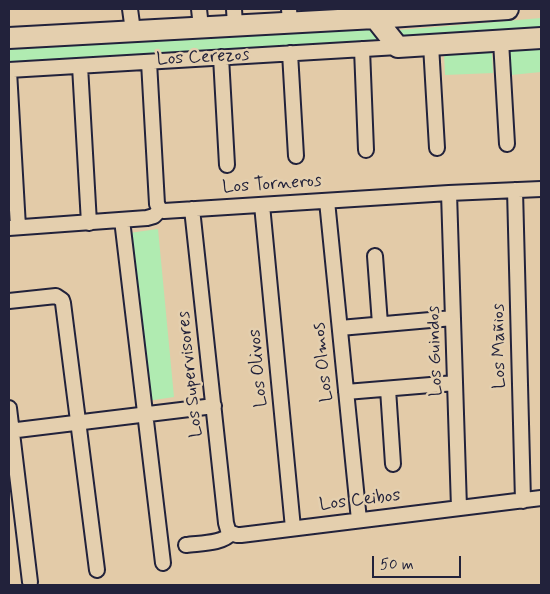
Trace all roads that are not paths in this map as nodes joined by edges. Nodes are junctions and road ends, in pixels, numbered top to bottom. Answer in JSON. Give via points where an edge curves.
{"nodes":[{"id":1,"x":130,"y":9,"type":"edge"},
{"id":2,"x":508,"y":9,"type":"edge"},
{"id":3,"x":457,"y":10,"type":"edge"},
{"id":4,"x":402,"y":12,"type":"edge"},
{"id":5,"x":345,"y":14,"type":"edge"},
{"id":6,"x":289,"y":16,"type":"edge"},
{"id":7,"x":235,"y":17,"type":"edge"},
{"id":8,"x":200,"y":18,"type":"edge"},
{"id":9,"x":375,"y":18,"type":"junction"},
{"id":10,"x":133,"y":31,"type":"junction"},
{"id":11,"x":9,"y":38,"type":"edge"},
{"id":12,"x":541,"y":38,"type":"edge"},
{"id":13,"x":501,"y":41,"type":"junction"},
{"id":14,"x":431,"y":45,"type":"junction"},
{"id":15,"x":398,"y":47,"type":"junction"},
{"id":16,"x":362,"y":49,"type":"junction"},
{"id":17,"x":290,"y":53,"type":"junction"},
{"id":18,"x":221,"y":57,"type":"junction"},
{"id":19,"x":149,"y":62,"type":"junction"},
{"id":20,"x":80,"y":66,"type":"junction"},
{"id":21,"x":9,"y":70,"type":"edge"},
{"id":22,"x":507,"y":144,"type":"dead end"},
{"id":23,"x":437,"y":148,"type":"dead end"},
{"id":24,"x":366,"y":150,"type":"dead end"},
{"id":25,"x":296,"y":156,"type":"dead end"},
{"id":26,"x":227,"y":166,"type":"dead end"},
{"id":27,"x":541,"y":189,"type":"edge"},
{"id":28,"x":515,"y":190,"type":"junction"},
{"id":29,"x":449,"y":193,"type":"junction"},
{"id":30,"x":327,"y":201,"type":"junction"},
{"id":31,"x":262,"y":205,"type":"junction"},
{"id":32,"x":192,"y":209,"type":"junction"},
{"id":33,"x":160,"y":210,"type":"junction"},
{"id":34,"x":122,"y":220,"type":"junction"},
{"id":35,"x":89,"y":223,"type":"junction"},
{"id":36,"x":13,"y":228,"type":"edge"},
{"id":37,"x":375,"y":256,"type":"dead end"},
{"id":38,"x":9,"y":301,"type":"edge"},
{"id":39,"x":453,"y":318,"type":"junction"},
{"id":40,"x":380,"y":324,"type":"junction"},
{"id":41,"x":340,"y":328,"type":"junction"},
{"id":42,"x":455,"y":383,"type":"junction"},
{"id":43,"x":388,"y":389,"type":"junction"},
{"id":44,"x":346,"y":392,"type":"junction"},
{"id":45,"x":214,"y":406,"type":"junction"},
{"id":46,"x":9,"y":408,"type":"edge"},
{"id":47,"x":145,"y":414,"type":"junction"},
{"id":48,"x":78,"y":422,"type":"junction"},
{"id":49,"x":10,"y":430,"type":"edge"},
{"id":50,"x":393,"y":464,"type":"dead end"},
{"id":51,"x":541,"y":498,"type":"edge"},
{"id":52,"x":522,"y":501,"type":"junction"},
{"id":53,"x":459,"y":508,"type":"junction"},
{"id":54,"x":359,"y":520,"type":"junction"},
{"id":55,"x":293,"y":528,"type":"junction"},
{"id":56,"x":231,"y":533,"type":"junction"},
{"id":57,"x":186,"y":545,"type":"dead end"},
{"id":58,"x":163,"y":562,"type":"dead end"},
{"id":59,"x":97,"y":570,"type":"dead end"},
{"id":60,"x":30,"y":582,"type":"dead end"}],
"edges":[{"from":1,"to":10,"type":"street"},
{"from":2,"to":3,"type":"street","name":"Los Cerezos"},
{"from":3,"to":4,"type":"street","name":"Los Cerezos"},
{"from":4,"to":9,"type":"street","name":"Los Cerezos"},
{"from":5,"to":6,"type":"street","name":"Los Cerezos"},
{"from":5,"to":9,"type":"street","name":"Los Cerezos"},
{"from":6,"to":7,"type":"street","name":"Los Cerezos"},
{"from":7,"to":8,"type":"street","name":"Los Cerezos"},
{"from":8,"to":10,"type":"street","name":"Los Cerezos"},
{"from":9,"to":15,"type":"street"},
{"from":10,"to":11,"type":"street","name":"Los Cerezos"},
{"from":12,"to":13,"type":"street","name":"Los Cerezos"},
{"from":13,"to":14,"type":"street","name":"Los Cerezos"},
{"from":13,"to":22,"type":"street"},
{"from":14,"to":15,"type":"street","name":"Los Cerezos"},
{"from":14,"to":23,"type":"street"},
{"from":15,"to":16,"type":"street","name":"Los Cerezos"},
{"from":16,"to":17,"type":"street","name":"Los Cerezos"},
{"from":16,"to":24,"type":"street"},
{"from":17,"to":18,"type":"street","name":"Los Cerezos"},
{"from":17,"to":25,"type":"street"},
{"from":18,"to":19,"type":"street","name":"Los Cerezos"},
{"from":18,"to":26,"type":"street"},
{"from":19,"to":20,"type":"street","name":"Los Cerezos"},
{"from":19,"to":33,"type":"street","via":[[157,204]]},
{"from":20,"to":21,"type":"street","name":"Los Cerezos"},
{"from":20,"to":35,"type":"street"},
{"from":21,"to":36,"type":"street"},
{"from":27,"to":28,"type":"street","name":"Los Torneros"},
{"from":28,"to":29,"type":"street","name":"Los Torneros"},
{"from":28,"to":52,"type":"street","name":"Los Mañios"},
{"from":29,"to":30,"type":"street","name":"Los Torneros"},
{"from":29,"to":39,"type":"street","name":"Los Guindos"},
{"from":30,"to":31,"type":"street","name":"Los Torneros"},
{"from":30,"to":41,"type":"street","name":"Los Olmos"},
{"from":31,"to":32,"type":"street","name":"Los Torneros"},
{"from":31,"to":55,"type":"street","name":"Los Olivos"},
{"from":32,"to":33,"type":"street","name":"Los Torneros"},
{"from":32,"to":45,"type":"street","name":"Los Supervisores"},
{"from":33,"to":34,"type":"street","name":"Los Torneros","via":[[151,217]]},
{"from":34,"to":35,"type":"street","name":"Los Torneros"},
{"from":34,"to":47,"type":"street"},
{"from":35,"to":36,"type":"street","name":"Los Torneros"},
{"from":37,"to":40,"type":"street"},
{"from":38,"to":48,"type":"street","via":[[53,296],[59,297],[63,303]]},
{"from":39,"to":40,"type":"street"},
{"from":39,"to":42,"type":"street","name":"Los Guindos"},
{"from":40,"to":41,"type":"street"},
{"from":41,"to":44,"type":"street","name":"Los Olmos"},
{"from":42,"to":43,"type":"street"},
{"from":42,"to":53,"type":"street","name":"Los Guindos"},
{"from":43,"to":44,"type":"street"},
{"from":43,"to":50,"type":"street"},
{"from":44,"to":54,"type":"street","name":"Los Olmos"},
{"from":45,"to":47,"type":"street"},
{"from":45,"to":56,"type":"street","name":"Los Supervisores","via":[[226,526]]},
{"from":46,"to":49,"type":"street"},
{"from":47,"to":48,"type":"street"},
{"from":47,"to":58,"type":"street"},
{"from":48,"to":49,"type":"street"},
{"from":48,"to":59,"type":"street"},
{"from":49,"to":60,"type":"street"},
{"from":51,"to":52,"type":"street","name":"Los Ceibos"},
{"from":52,"to":53,"type":"street","name":"Los Ceibos"},
{"from":53,"to":54,"type":"street","name":"Los Ceibos"},
{"from":54,"to":55,"type":"street","name":"Los Ceibos"},
{"from":55,"to":56,"type":"street","name":"Los Ceibos"},
{"from":56,"to":57,"type":"street","name":"Los Ceibos","via":[[222,540]]}]}
